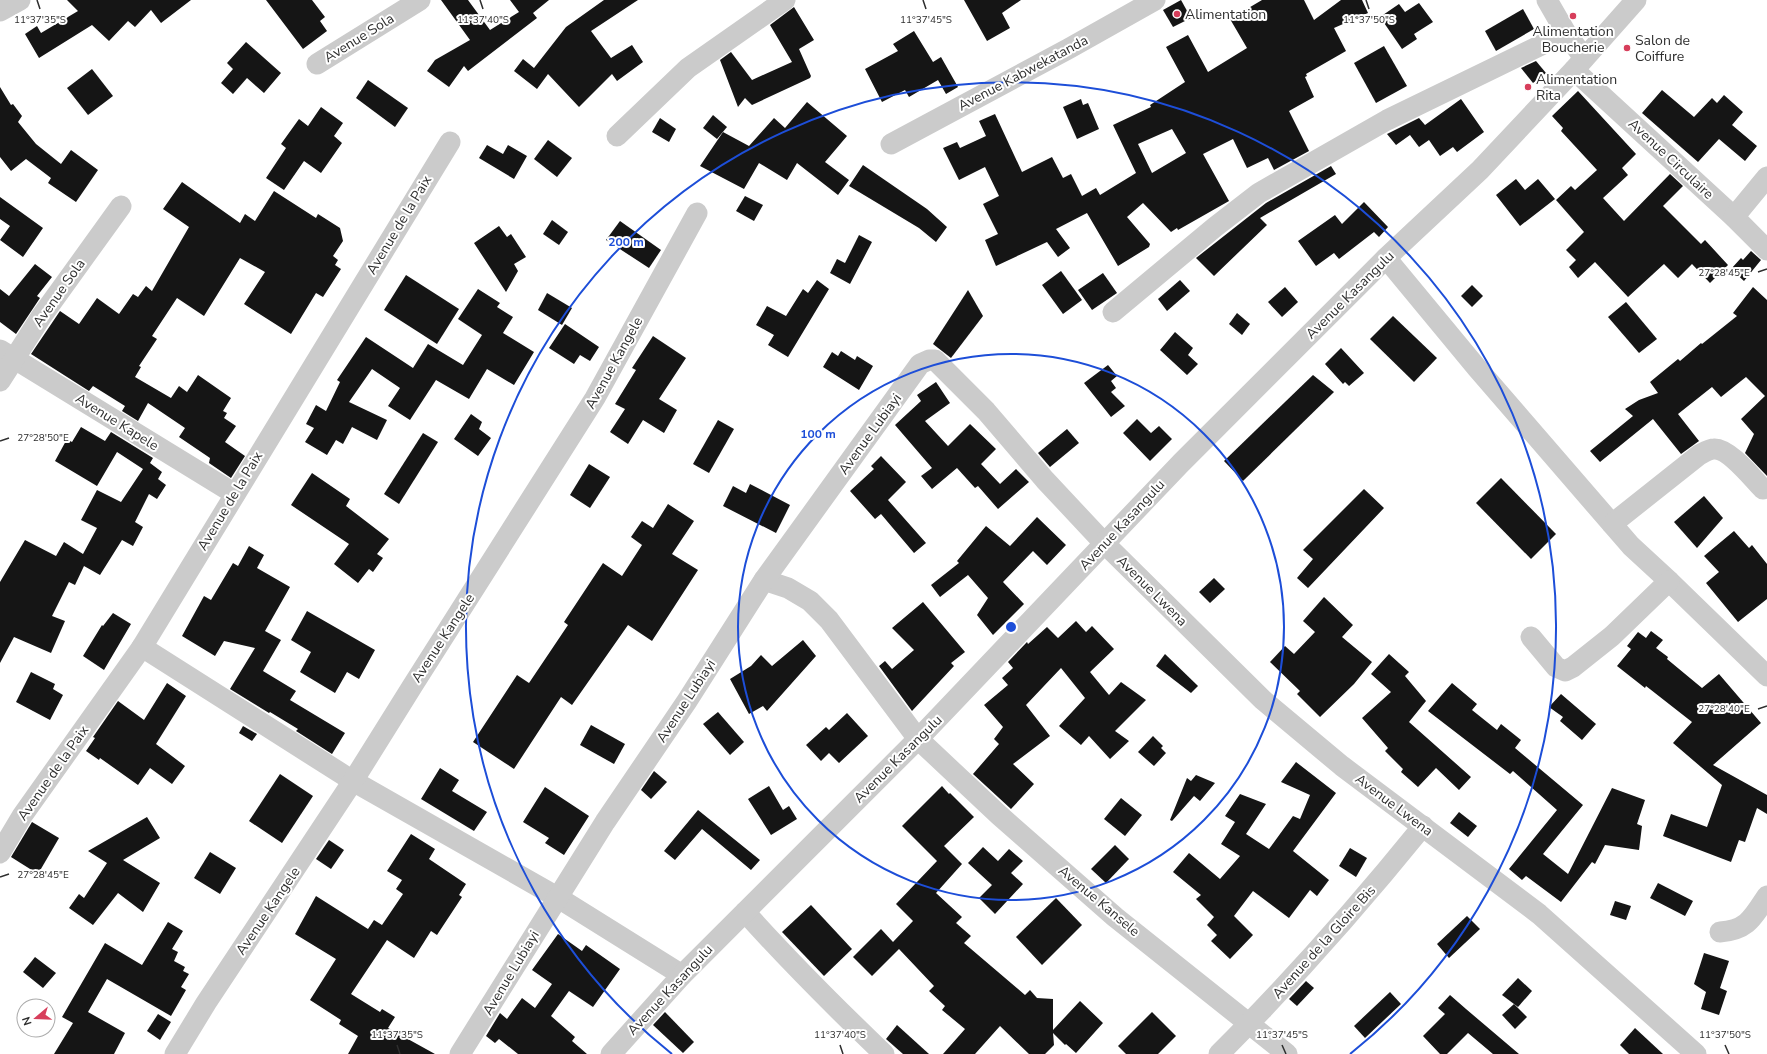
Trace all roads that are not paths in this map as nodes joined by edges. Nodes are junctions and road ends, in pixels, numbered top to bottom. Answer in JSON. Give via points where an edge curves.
{"nodes":[{"id":1,"x":20,"y":0,"type":"edge"},
{"id":2,"x":420,"y":0,"type":"edge"},
{"id":3,"x":785,"y":0,"type":"edge"},
{"id":4,"x":1155,"y":0,"type":"edge"},
{"id":5,"x":1547,"y":0,"type":"edge"},
{"id":6,"x":1636,"y":0,"type":"edge"},
{"id":7,"x":0,"y":11,"type":"edge"},
{"id":8,"x":1566,"y":33,"type":"junction"},
{"id":9,"x":317,"y":64,"type":"dead end"},
{"id":10,"x":1579,"y":64,"type":"junction"},
{"id":11,"x":617,"y":136,"type":"dead end"},
{"id":12,"x":450,"y":142,"type":"dead end"},
{"id":13,"x":891,"y":144,"type":"dead end"},
{"id":14,"x":1767,"y":177,"type":"edge"},
{"id":15,"x":121,"y":206,"type":"dead end"},
{"id":16,"x":698,"y":213,"type":"dead end"},
{"id":17,"x":1734,"y":217,"type":"junction"},
{"id":18,"x":1767,"y":250,"type":"edge"},
{"id":19,"x":1386,"y":258,"type":"junction"},
{"id":20,"x":1113,"y":312,"type":"dead end"},
{"id":21,"x":7,"y":354,"type":"edge"},
{"id":22,"x":928,"y":360,"type":"joint"},
{"id":23,"x":0,"y":381,"type":"edge"},
{"id":24,"x":1763,"y":489,"type":"dead end"},
{"id":25,"x":235,"y":494,"type":"junction"},
{"id":26,"x":1612,"y":524,"type":"junction"},
{"id":27,"x":1104,"y":543,"type":"junction"},
{"id":28,"x":764,"y":580,"type":"junction"},
{"id":29,"x":1669,"y":581,"type":"junction"},
{"id":30,"x":1531,"y":637,"type":"dead end"},
{"id":31,"x":142,"y":647,"type":"junction"},
{"id":32,"x":1767,"y":676,"type":"edge"},
{"id":33,"x":918,"y":739,"type":"junction"},
{"id":34,"x":353,"y":782,"type":"junction"},
{"id":35,"x":1423,"y":826,"type":"junction"},
{"id":36,"x":0,"y":853,"type":"edge"},
{"id":37,"x":1767,"y":896,"type":"edge"},
{"id":38,"x":557,"y":897,"type":"junction"},
{"id":39,"x":745,"y":912,"type":"junction"},
{"id":40,"x":1720,"y":932,"type":"dead end"},
{"id":41,"x":682,"y":975,"type":"junction"},
{"id":42,"x":1249,"y":1024,"type":"junction"},
{"id":43,"x":175,"y":1054,"type":"edge"},
{"id":44,"x":460,"y":1054,"type":"edge"},
{"id":45,"x":611,"y":1054,"type":"edge"},
{"id":46,"x":884,"y":1054,"type":"edge"},
{"id":47,"x":1219,"y":1054,"type":"edge"},
{"id":48,"x":1287,"y":1054,"type":"edge"},
{"id":49,"x":1696,"y":1054,"type":"edge"}],
"edges":[{"from":1,"to":7,"type":"street"},
{"from":2,"to":9,"type":"street","name":"Avenue Sola"},
{"from":3,"to":11,"type":"street","via":[[688,68]]},
{"from":4,"to":13,"type":"street","name":"Avenue Kabwekatanda"},
{"from":5,"to":8,"type":"street","name":"Avenue Circulaire"},
{"from":6,"to":10,"type":"street","name":"Avenue Kasangulu"},
{"from":8,"to":10,"type":"street","name":"Avenue Circulaire"},
{"from":8,"to":20,"type":"street","via":[[1387,120],[1259,193]]},
{"from":10,"to":17,"type":"street","name":"Avenue Circulaire"},
{"from":10,"to":19,"type":"street","name":"Avenue Kasangulu","via":[[1480,170]]},
{"from":12,"to":25,"type":"street","name":"Avenue de la Paix"},
{"from":14,"to":17,"type":"street"},
{"from":15,"to":21,"type":"street","name":"Avenue Sola","via":[[41,317]]},
{"from":16,"to":34,"type":"street","name":"Avenue Kangele","via":[[595,398]]},
{"from":17,"to":18,"type":"street","name":"Avenue Circulaire"},
{"from":19,"to":26,"type":"street"},
{"from":19,"to":27,"type":"street","name":"Avenue Kasangulu"},
{"from":21,"to":23,"type":"street","name":"Avenue Sola"},
{"from":21,"to":25,"type":"street","name":"Avenue Kapele"},
{"from":22,"to":27,"type":"street","name":"Avenue Lwena","via":[[935,360],[986,412]]},
{"from":22,"to":28,"type":"street","name":"Avenue Lubiayi","via":[[920,364]]},
{"from":24,"to":26,"type":"street","via":[[1737,462],[1723,451],[1713,449],[1699,455]]},
{"from":25,"to":31,"type":"street","name":"Avenue de la Paix"},
{"from":26,"to":29,"type":"street","via":[[1631,546]]},
{"from":27,"to":33,"type":"street","name":"Avenue Kasangulu"},
{"from":27,"to":35,"type":"street","name":"Avenue Lwena","via":[[1263,700],[1342,766]]},
{"from":28,"to":33,"type":"street","name":"Avenue Kansele","via":[[788,588],[810,601],[824,615]]},
{"from":28,"to":38,"type":"street","name":"Avenue Lubiayi","via":[[688,701]]},
{"from":29,"to":30,"type":"street","via":[[1612,636],[1565,671],[1556,667]]},
{"from":29,"to":32,"type":"street"},
{"from":31,"to":34,"type":"street"},
{"from":31,"to":36,"type":"street","name":"Avenue de la Paix","via":[[22,816]]},
{"from":33,"to":39,"type":"street","name":"Avenue Kasangulu"},
{"from":33,"to":42,"type":"street","name":"Avenue Kansele","via":[[999,815],[1116,917]]},
{"from":34,"to":38,"type":"street"},
{"from":34,"to":43,"type":"street","name":"Avenue Kangele"},
{"from":35,"to":42,"type":"street","name":"Avenue de la Gloire Bis","via":[[1364,899]]},
{"from":35,"to":49,"type":"street","name":"Avenue Lwena","via":[[1538,914]]},
{"from":37,"to":40,"type":"street","via":[[1752,919],[1744,926]]},
{"from":38,"to":41,"type":"street"},
{"from":38,"to":44,"type":"street","name":"Avenue Lubiayi"},
{"from":39,"to":41,"type":"street","name":"Avenue Kasangulu"},
{"from":39,"to":46,"type":"street","via":[[840,1013]]},
{"from":41,"to":45,"type":"street","name":"Avenue Kasangulu"},
{"from":42,"to":47,"type":"street","name":"Avenue de la Gloire Bis"},
{"from":42,"to":48,"type":"street","name":"Avenue Kansele"}]}
